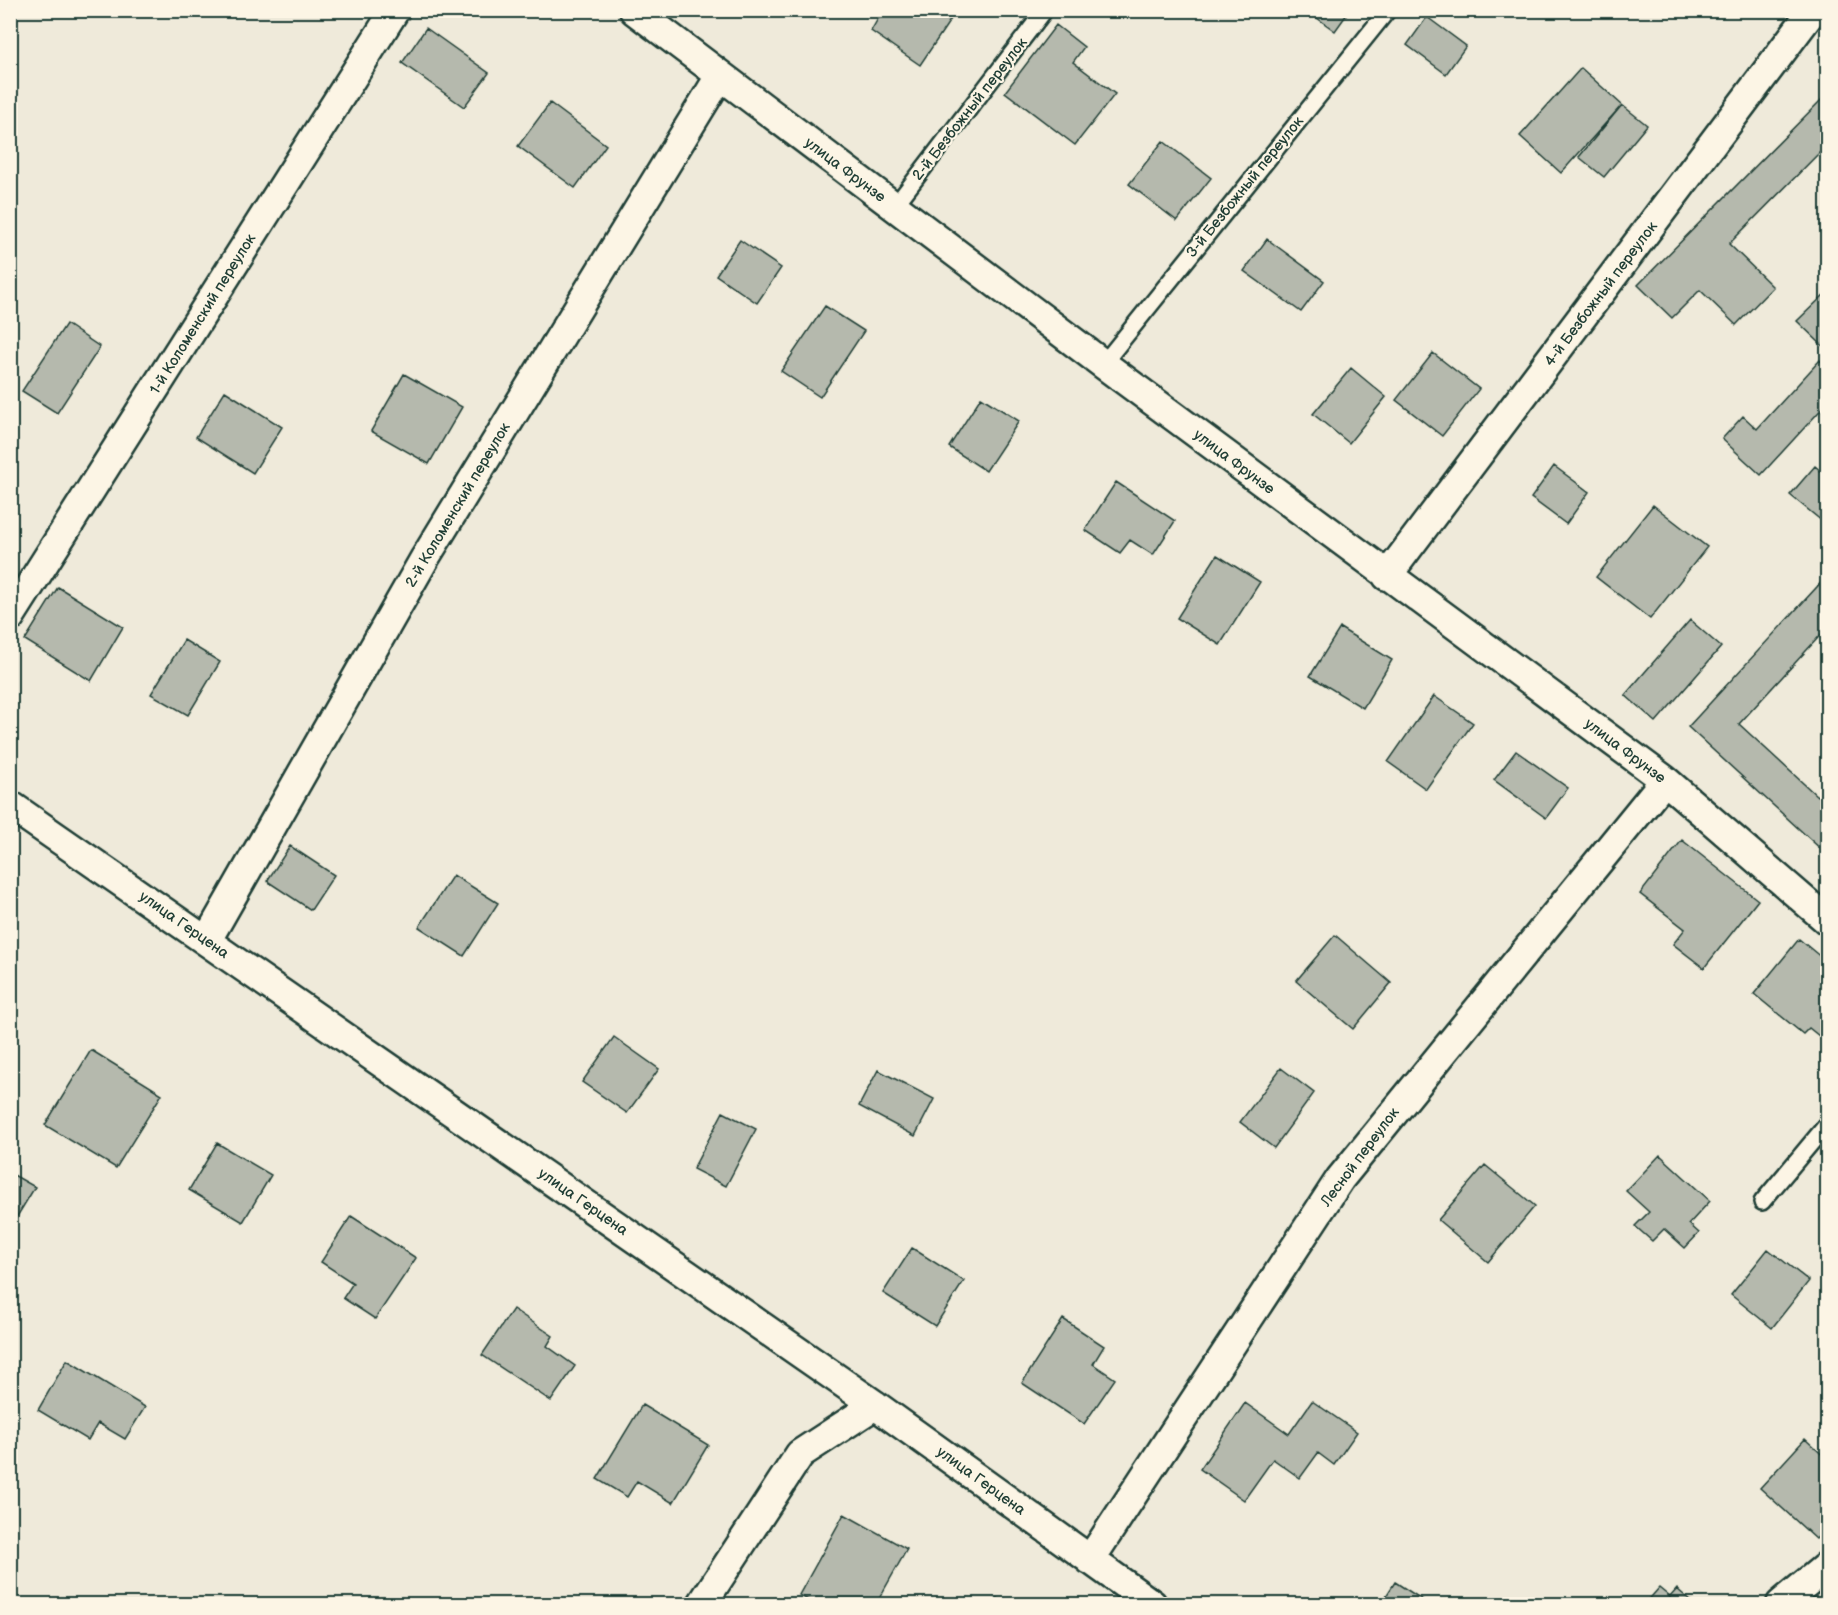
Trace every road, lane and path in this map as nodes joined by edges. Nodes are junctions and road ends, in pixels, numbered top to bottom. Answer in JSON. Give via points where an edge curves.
{"nodes":[{"id":1,"x":394,"y":10,"type":"edge"},
{"id":2,"x":634,"y":10,"type":"edge"},
{"id":3,"x":1046,"y":10,"type":"edge"},
{"id":4,"x":1388,"y":10,"type":"edge"},
{"id":5,"x":1813,"y":10,"type":"edge"},
{"id":6,"x":720,"y":76,"type":"junction"},
{"id":7,"x":894,"y":207,"type":"junction"},
{"id":8,"x":1103,"y":364,"type":"junction"},
{"id":9,"x":1387,"y":576,"type":"junction"},
{"id":10,"x":10,"y":617,"type":"edge"},
{"id":11,"x":1665,"y":780,"type":"junction"},
{"id":12,"x":10,"y":805,"type":"edge"},
{"id":13,"x":1827,"y":921,"type":"edge"},
{"id":14,"x":207,"y":940,"type":"junction"},
{"id":15,"x":1827,"y":1123,"type":"edge"},
{"id":16,"x":1762,"y":1202,"type":"dead end"},
{"id":17,"x":875,"y":1405,"type":"junction"},
{"id":18,"x":1090,"y":1560,"type":"junction"},
{"id":19,"x":1827,"y":1565,"type":"edge"},
{"id":20,"x":702,"y":1605,"type":"edge"},
{"id":21,"x":1152,"y":1605,"type":"edge"},
{"id":22,"x":1781,"y":1605,"type":"edge"}],
"edges":[{"from":1,"to":10,"type":"street","name":"1-й Коломенский переулок"},
{"from":2,"to":6,"type":"street","name":"улица Фрунзе"},
{"from":3,"to":7,"type":"lane","name":"2-й Безбожный переулок"},
{"from":4,"to":8,"type":"lane","name":"3-й Безбожный переулок"},
{"from":5,"to":9,"type":"street","name":"4-й Безбожный переулок"},
{"from":6,"to":7,"type":"street","name":"улица Фрунзе"},
{"from":6,"to":14,"type":"street","name":"2-й Коломенский переулок","via":[[425,558]]},
{"from":7,"to":8,"type":"street","name":"улица Фрунзе"},
{"from":8,"to":9,"type":"street","name":"улица Фрунзе"},
{"from":9,"to":11,"type":"street","name":"улица Фрунзе"},
{"from":11,"to":13,"type":"street","name":"улица Фрунзе"},
{"from":11,"to":18,"type":"street","name":"Лесной переулок","via":[[1340,1179]]},
{"from":12,"to":14,"type":"street","name":"улица Герцена"},
{"from":14,"to":17,"type":"street","name":"улица Герцена"},
{"from":15,"to":16,"type":"lane"},
{"from":17,"to":18,"type":"street","name":"улица Герцена"},
{"from":17,"to":20,"type":"street","via":[[800,1454]]},
{"from":18,"to":21,"type":"street","name":"улица Герцена"},
{"from":19,"to":22,"type":"street"}]}
